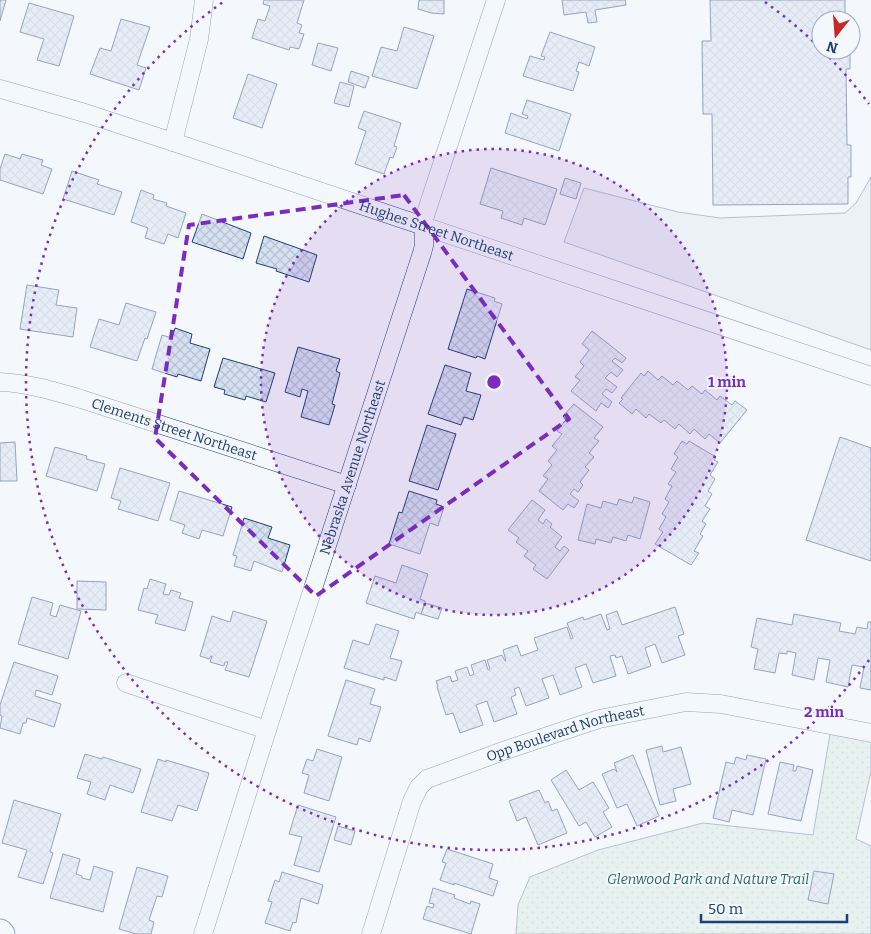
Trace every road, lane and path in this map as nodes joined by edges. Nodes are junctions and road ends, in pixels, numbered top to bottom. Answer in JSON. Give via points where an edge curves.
{"nodes":[{"id":1,"x":204,"y":0,"type":"edge"},
{"id":2,"x":496,"y":0,"type":"edge"},
{"id":3,"x":0,"y":89,"type":"edge"},
{"id":4,"x":173,"y":142,"type":"junction"},
{"id":5,"x":424,"y":226,"type":"junction"},
{"id":6,"x":871,"y":376,"type":"edge"},
{"id":7,"x":0,"y":382,"type":"edge"},
{"id":8,"x":347,"y":485,"type":"junction"},
{"id":9,"x":126,"y":683,"type":"dead end"},
{"id":10,"x":268,"y":730,"type":"junction"},
{"id":11,"x":871,"y":733,"type":"edge"},
{"id":12,"x":203,"y":934,"type":"edge"},
{"id":13,"x":371,"y":934,"type":"edge"}],
"edges":[{"from":1,"to":4,"type":"street","via":[[199,39]]},
{"from":2,"to":5,"type":"street","name":"Nebraska Avenue Northeast"},
{"from":3,"to":4,"type":"street","name":"Hughes Street Northeast"},
{"from":4,"to":5,"type":"street","name":"Hughes Street Northeast"},
{"from":5,"to":6,"type":"street","name":"Hughes Street Northeast"},
{"from":5,"to":8,"type":"street","name":"Nebraska Avenue Northeast","via":[[424,246]]},
{"from":7,"to":8,"type":"street","name":"Clements Street Northeast","via":[[81,398]]},
{"from":8,"to":10,"type":"street","name":"Nebraska Avenue Northeast"},
{"from":9,"to":10,"type":"street"},
{"from":10,"to":12,"type":"street","name":"Nebraska Avenue Northeast"},
{"from":11,"to":13,"type":"street","name":"Opp Boulevard Northeast","via":[[721,704],[686,702],[599,718],[427,779],[412,801]]}]}
